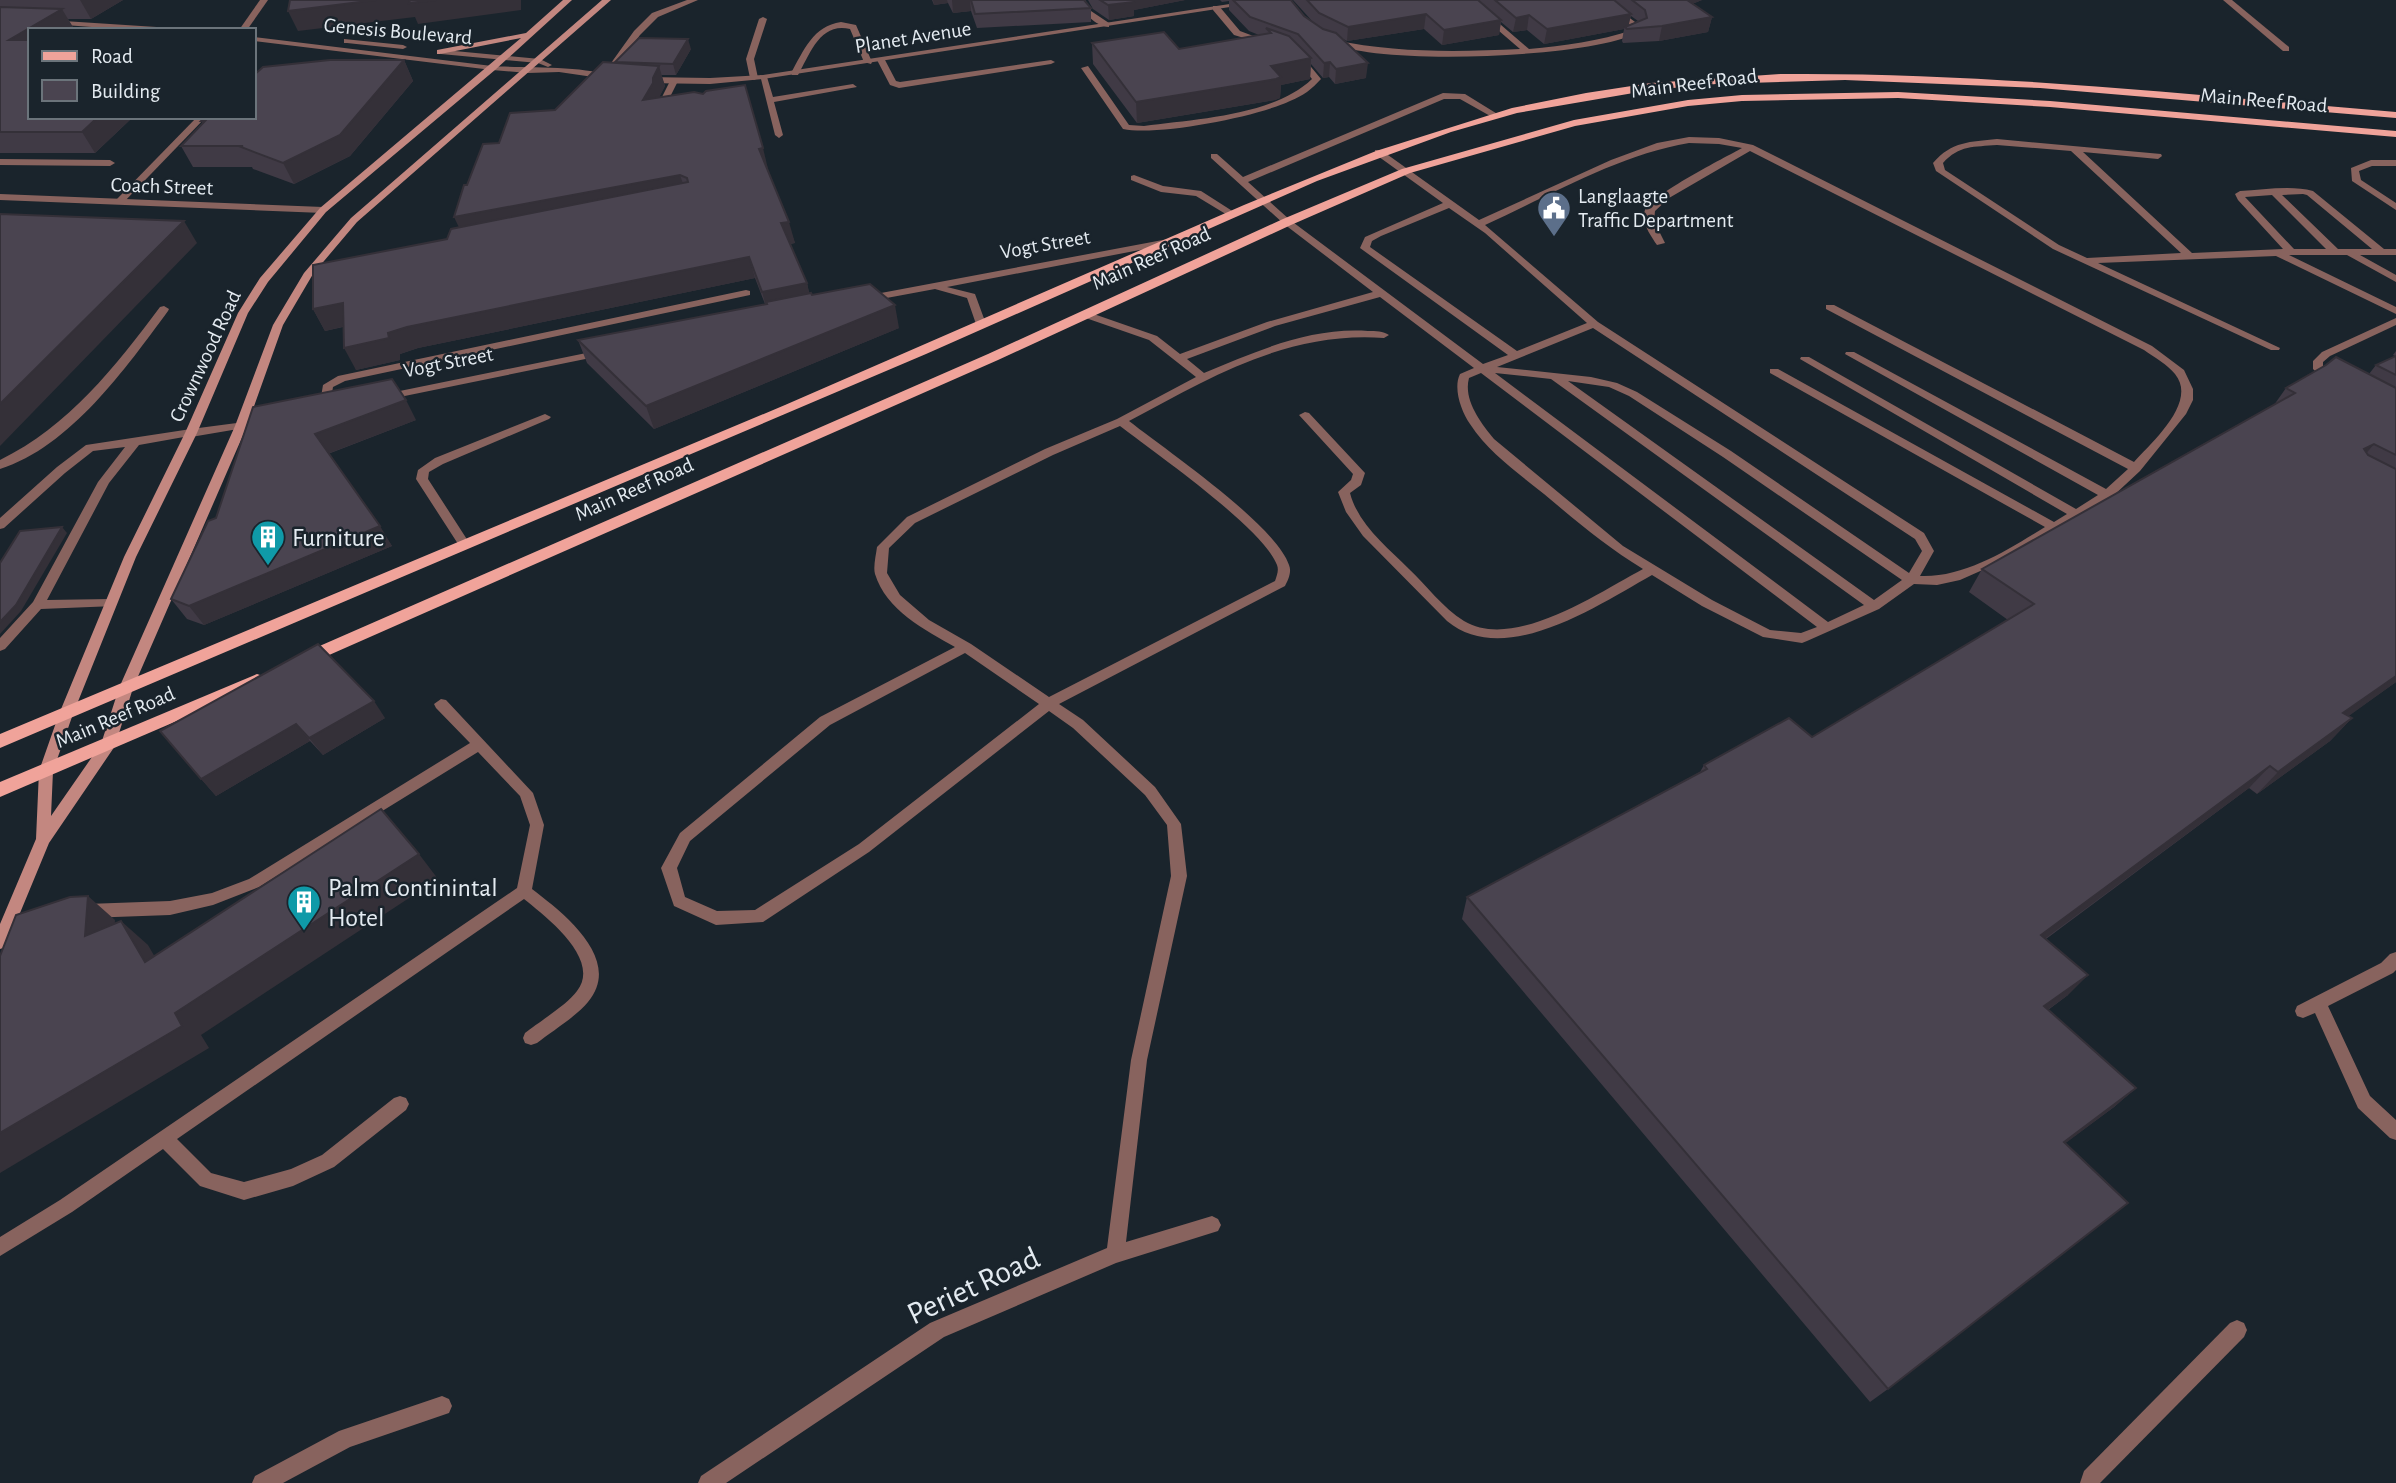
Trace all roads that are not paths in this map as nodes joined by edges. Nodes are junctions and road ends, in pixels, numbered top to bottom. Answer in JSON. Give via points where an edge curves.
{"nodes":[{"id":1,"x":264,"y":0,"type":"edge"},
{"id":2,"x":568,"y":0,"type":"edge"},
{"id":3,"x":607,"y":0,"type":"edge"},
{"id":4,"x":694,"y":0,"type":"edge"},
{"id":5,"x":1081,"y":0,"type":"edge"},
{"id":6,"x":1270,"y":0,"type":"edge"},
{"id":7,"x":1467,"y":0,"type":"edge"},
{"id":8,"x":1601,"y":0,"type":"edge"},
{"id":9,"x":2227,"y":0,"type":"edge"},
{"id":10,"x":1216,"y":8,"type":"junction"},
{"id":11,"x":762,"y":19,"type":"dead end"},
{"id":12,"x":35,"y":22,"type":"edge"},
{"id":13,"x":1106,"y":25,"type":"junction"},
{"id":14,"x":138,"y":28,"type":"edge"},
{"id":15,"x":244,"y":28,"type":"edge"},
{"id":16,"x":528,"y":34,"type":"junction"},
{"id":17,"x":256,"y":39,"type":"edge"},
{"id":18,"x":1327,"y":39,"type":"edge"},
{"id":19,"x":290,"y":42,"type":"junction"},
{"id":20,"x":1271,"y":45,"type":"edge"},
{"id":21,"x":1525,"y":49,"type":"junction"},
{"id":22,"x":2286,"y":50,"type":"dead end"},
{"id":23,"x":440,"y":52,"type":"junction"},
{"id":24,"x":1292,"y":52,"type":"edge"},
{"id":25,"x":503,"y":58,"type":"junction"},
{"id":26,"x":881,"y":60,"type":"junction"},
{"id":27,"x":540,"y":61,"type":"junction"},
{"id":28,"x":868,"y":62,"type":"junction"},
{"id":29,"x":1051,"y":62,"type":"dead end"},
{"id":30,"x":492,"y":68,"type":"junction"},
{"id":31,"x":1085,"y":68,"type":"dead end"},
{"id":32,"x":559,"y":70,"type":"junction"},
{"id":33,"x":528,"y":71,"type":"junction"},
{"id":34,"x":795,"y":73,"type":"junction"},
{"id":35,"x":759,"y":77,"type":"junction"},
{"id":36,"x":635,"y":79,"type":"edge"},
{"id":37,"x":674,"y":81,"type":"junction"},
{"id":38,"x":853,"y":87,"type":"dead end"},
{"id":39,"x":770,"y":100,"type":"junction"},
{"id":40,"x":684,"y":106,"type":"edge"},
{"id":41,"x":1495,"y":115,"type":"junction"},
{"id":42,"x":2396,"y":115,"type":"edge"},
{"id":43,"x":200,"y":119,"type":"edge"},
{"id":44,"x":2396,"y":134,"type":"edge"},
{"id":45,"x":779,"y":135,"type":"dead end"},
{"id":46,"x":1750,"y":147,"type":"junction"},
{"id":47,"x":2074,"y":149,"type":"junction"},
{"id":48,"x":1378,"y":152,"type":"junction"},
{"id":49,"x":1214,"y":156,"type":"dead end"},
{"id":50,"x":2158,"y":156,"type":"dead end"},
{"id":51,"x":0,"y":162,"type":"edge"},
{"id":52,"x":110,"y":163,"type":"dead end"},
{"id":53,"x":2378,"y":163,"type":"junction"},
{"id":54,"x":2396,"y":163,"type":"edge"},
{"id":55,"x":1406,"y":171,"type":"junction"},
{"id":56,"x":2396,"y":175,"type":"edge"},
{"id":57,"x":1134,"y":178,"type":"dead end"},
{"id":58,"x":1241,"y":181,"type":"junction"},
{"id":59,"x":2274,"y":192,"type":"junction"},
{"id":60,"x":0,"y":197,"type":"edge"},
{"id":61,"x":1263,"y":201,"type":"junction"},
{"id":62,"x":119,"y":202,"type":"junction"},
{"id":63,"x":1452,"y":203,"type":"junction"},
{"id":64,"x":2396,"y":207,"type":"edge"},
{"id":65,"x":323,"y":210,"type":"junction"},
{"id":66,"x":1232,"y":215,"type":"junction"},
{"id":67,"x":1287,"y":222,"type":"junction"},
{"id":68,"x":1479,"y":224,"type":"junction"},
{"id":69,"x":1170,"y":242,"type":"junction"},
{"id":70,"x":1660,"y":243,"type":"dead end"},
{"id":71,"x":2291,"y":252,"type":"junction"},
{"id":72,"x":2335,"y":252,"type":"junction"},
{"id":73,"x":2348,"y":252,"type":"junction"},
{"id":74,"x":2382,"y":252,"type":"junction"},
{"id":75,"x":2396,"y":252,"type":"edge"},
{"id":76,"x":2277,"y":253,"type":"junction"},
{"id":77,"x":2189,"y":256,"type":"junction"},
{"id":78,"x":2088,"y":260,"type":"junction"},
{"id":79,"x":322,"y":270,"type":"edge"},
{"id":80,"x":309,"y":273,"type":"junction"},
{"id":81,"x":2396,"y":279,"type":"edge"},
{"id":82,"x":928,"y":287,"type":"junction"},
{"id":83,"x":747,"y":293,"type":"dead end"},
{"id":84,"x":1381,"y":293,"type":"junction"},
{"id":85,"x":854,"y":302,"type":"edge"},
{"id":86,"x":1069,"y":304,"type":"junction"},
{"id":87,"x":1830,"y":307,"type":"dead end"},
{"id":88,"x":164,"y":309,"type":"dead end"},
{"id":89,"x":2396,"y":311,"type":"edge"},
{"id":90,"x":2396,"y":321,"type":"edge"},
{"id":91,"x":981,"y":324,"type":"junction"},
{"id":92,"x":1594,"y":324,"type":"junction"},
{"id":93,"x":1384,"y":334,"type":"dead end"},
{"id":94,"x":2275,"y":348,"type":"dead end"},
{"id":95,"x":610,"y":351,"type":"edge"},
{"id":96,"x":1514,"y":354,"type":"junction"},
{"id":97,"x":1850,"y":354,"type":"dead end"},
{"id":98,"x":1180,"y":358,"type":"junction"},
{"id":99,"x":1805,"y":359,"type":"dead end"},
{"id":100,"x":1479,"y":368,"type":"junction"},
{"id":101,"x":1774,"y":371,"type":"dead end"},
{"id":102,"x":1554,"y":376,"type":"junction"},
{"id":103,"x":1203,"y":377,"type":"junction"},
{"id":104,"x":2347,"y":390,"type":"edge"},
{"id":105,"x":379,"y":398,"type":"edge"},
{"id":106,"x":339,"y":406,"type":"edge"},
{"id":107,"x":325,"y":409,"type":"junction"},
{"id":108,"x":313,"y":411,"type":"edge"},
{"id":109,"x":1305,"y":415,"type":"dead end"},
{"id":110,"x":545,"y":416,"type":"dead end"},
{"id":111,"x":265,"y":421,"type":"edge"},
{"id":112,"x":1121,"y":421,"type":"junction"},
{"id":113,"x":241,"y":426,"type":"junction"},
{"id":114,"x":191,"y":433,"type":"junction"},
{"id":115,"x":135,"y":442,"type":"junction"},
{"id":116,"x":0,"y":465,"type":"edge"},
{"id":117,"x":2136,"y":468,"type":"junction"},
{"id":118,"x":2107,"y":495,"type":"junction"},
{"id":119,"x":2076,"y":514,"type":"junction"},
{"id":120,"x":0,"y":525,"type":"edge"},
{"id":121,"x":2054,"y":527,"type":"junction"},
{"id":122,"x":464,"y":544,"type":"junction"},
{"id":123,"x":1651,"y":570,"type":"junction"},
{"id":124,"x":1911,"y":580,"type":"junction"},
{"id":125,"x":110,"y":604,"type":"junction"},
{"id":126,"x":38,"y":605,"type":"junction"},
{"id":127,"x":1874,"y":606,"type":"junction"},
{"id":128,"x":1827,"y":628,"type":"junction"},
{"id":129,"x":0,"y":646,"type":"edge"},
{"id":130,"x":966,"y":647,"type":"junction"},
{"id":131,"x":126,"y":688,"type":"junction"},
{"id":132,"x":441,"y":704,"type":"dead end"},
{"id":133,"x":1048,"y":704,"type":"junction"},
{"id":134,"x":66,"y":714,"type":"junction"},
{"id":135,"x":0,"y":741,"type":"edge"},
{"id":136,"x":480,"y":744,"type":"junction"},
{"id":137,"x":108,"y":746,"type":"junction"},
{"id":138,"x":46,"y":771,"type":"junction"},
{"id":139,"x":0,"y":790,"type":"edge"},
{"id":140,"x":43,"y":839,"type":"junction"},
{"id":141,"x":524,"y":891,"type":"junction"},
{"id":142,"x":78,"y":912,"type":"edge"},
{"id":143,"x":0,"y":942,"type":"edge"},
{"id":144,"x":2396,"y":959,"type":"edge"},
{"id":145,"x":531,"y":1038,"type":"dead end"},
{"id":146,"x":400,"y":1104,"type":"dead end"},
{"id":147,"x":2396,"y":1132,"type":"edge"},
{"id":148,"x":164,"y":1138,"type":"junction"},
{"id":149,"x":1212,"y":1225,"type":"dead end"},
{"id":150,"x":0,"y":1247,"type":"edge"},
{"id":151,"x":1115,"y":1254,"type":"junction"},
{"id":152,"x":2237,"y":1330,"type":"dead end"},
{"id":153,"x":442,"y":1406,"type":"dead end"},
{"id":154,"x":261,"y":1483,"type":"edge"},
{"id":155,"x":708,"y":1483,"type":"edge"},
{"id":156,"x":2090,"y":1483,"type":"edge"}],
"edges":[{"from":1,"to":15,"type":"street"},
{"from":2,"to":16,"type":"main road","name":"Crownwood Road"},
{"from":3,"to":27,"type":"main road"},
{"from":4,"to":32,"type":"street","via":[[655,15],[637,33],[609,77]]},
{"from":5,"to":13,"type":"street","via":[[1088,12]]},
{"from":6,"to":10,"type":"street","name":"Planet Avenue"},
{"from":7,"to":21,"type":"street"},
{"from":8,"to":21,"type":"street","via":[[1637,31],[1609,41]]},
{"from":9,"to":22,"type":"street"},
{"from":10,"to":13,"type":"street","name":"Planet Avenue"},
{"from":10,"to":20,"type":"street","via":[[1237,33]]},
{"from":11,"to":35,"type":"street","via":[[750,59]]},
{"from":12,"to":14,"type":"street"},
{"from":13,"to":26,"type":"street","name":"Planet Avenue"},
{"from":16,"to":23,"type":"main road"},
{"from":16,"to":25,"type":"main road","name":"Crownwood Road"},
{"from":17,"to":19,"type":"street","name":"Genesis Boulevard"},
{"from":18,"to":21,"type":"street","via":[[1345,46],[1430,54]]},
{"from":19,"to":23,"type":"street","name":"Genesis Boulevard","via":[[360,41]]},
{"from":19,"to":30,"type":"street","name":"Genesis Boulevard"},
{"from":23,"to":25,"type":"street","name":"Genesis Boulevard"},
{"from":24,"to":31,"type":"street","via":[[1317,79],[1312,87],[1278,105],[1144,129],[1126,127]]},
{"from":25,"to":27,"type":"street"},
{"from":25,"to":30,"type":"main road","name":"Crownwood Road"},
{"from":26,"to":28,"type":"street","name":"Planet Avenue"},
{"from":26,"to":29,"type":"street","via":[[893,83],[899,85]]},
{"from":27,"to":32,"type":"street"},
{"from":27,"to":33,"type":"main road"},
{"from":28,"to":34,"type":"street","name":"Planet Avenue"},
{"from":28,"to":34,"type":"street","via":[[853,27],[830,26],[820,30]]},
{"from":30,"to":33,"type":"street"},
{"from":30,"to":65,"type":"main road","name":"Crownwood Road"},
{"from":32,"to":33,"type":"street"},
{"from":33,"to":80,"type":"main road","via":[[354,220]]},
{"from":34,"to":35,"type":"street","name":"Planet Avenue"},
{"from":35,"to":37,"type":"street","name":"Planet Avenue"},
{"from":35,"to":39,"type":"street"},
{"from":36,"to":37,"type":"street","name":"Planet Avenue"},
{"from":37,"to":40,"type":"street","via":[[666,103]]},
{"from":38,"to":39,"type":"street"},
{"from":39,"to":45,"type":"street"},
{"from":41,"to":42,"type":"main road","name":"Main Reef Road","via":[[1641,88],[1826,75],[1970,79]]},
{"from":41,"to":48,"type":"main road","name":"Main Reef Road"},
{"from":41,"to":58,"type":"street","via":[[1462,96],[1443,96]]},
{"from":43,"to":62,"type":"street"},
{"from":44,"to":55,"type":"main road","name":"Main Reef Road","via":[[1961,98],[1793,96],[1688,103],[1574,123]]},
{"from":46,"to":68,"type":"street","via":[[1689,140],[1660,145]]},
{"from":46,"to":70,"type":"street","via":[[1650,210],[1649,221]]},
{"from":46,"to":117,"type":"street","via":[[2148,348],[2180,372],[2188,389],[2182,412]]},
{"from":47,"to":50,"type":"street"},
{"from":47,"to":77,"type":"street"},
{"from":47,"to":78,"type":"street","via":[[1997,142],[1966,145],[1950,150],[1938,163],[1952,180],[2037,236]]},
{"from":48,"to":55,"type":"street"},
{"from":48,"to":61,"type":"main road","name":"Main Reef Road"},
{"from":49,"to":58,"type":"street"},
{"from":51,"to":52,"type":"street"},
{"from":53,"to":54,"type":"street"},
{"from":53,"to":56,"type":"street"},
{"from":53,"to":64,"type":"street","via":[[2354,170],[2357,181]]},
{"from":55,"to":63,"type":"street"},
{"from":55,"to":67,"type":"main road","name":"Main Reef Road"},
{"from":57,"to":66,"type":"street","via":[[1161,189],[1198,193]]},
{"from":58,"to":61,"type":"street"},
{"from":59,"to":71,"type":"street","via":[[2244,193],[2241,198]]},
{"from":59,"to":72,"type":"street"},
{"from":59,"to":74,"type":"street","via":[[2309,193]]},
{"from":60,"to":62,"type":"street","name":"Coach Street"},
{"from":61,"to":66,"type":"main road","name":"Main Reef Road"},
{"from":61,"to":67,"type":"street"},
{"from":62,"to":65,"type":"street","name":"Coach Street"},
{"from":63,"to":68,"type":"street"},
{"from":63,"to":96,"type":"street","via":[[1378,233],[1368,239],[1365,248]]},
{"from":65,"to":114,"type":"main road","name":"Crownwood Road","via":[[264,280],[243,313]]},
{"from":66,"to":69,"type":"main road","name":"Main Reef Road"},
{"from":67,"to":84,"type":"street"},
{"from":67,"to":86,"type":"main road","name":"Main Reef Road"},
{"from":68,"to":92,"type":"street"},
{"from":69,"to":82,"type":"street","name":"Vogt Street"},
{"from":69,"to":86,"type":"main road","name":"Main Reef Road"},
{"from":71,"to":72,"type":"street"},
{"from":71,"to":76,"type":"street"},
{"from":72,"to":73,"type":"street"},
{"from":73,"to":74,"type":"street"},
{"from":73,"to":81,"type":"street"},
{"from":74,"to":75,"type":"street"},
{"from":76,"to":77,"type":"street"},
{"from":76,"to":89,"type":"street"},
{"from":77,"to":78,"type":"street"},
{"from":78,"to":94,"type":"street"},
{"from":79,"to":80,"type":"street"},
{"from":80,"to":113,"type":"main road","via":[[278,325]]},
{"from":82,"to":85,"type":"street","name":"Vogt Street"},
{"from":82,"to":91,"type":"street","name":"Vogt Street","via":[[971,296]]},
{"from":83,"to":107,"type":"street","via":[[342,377],[328,386]]},
{"from":84,"to":98,"type":"street","via":[[1271,324]]},
{"from":84,"to":100,"type":"street"},
{"from":86,"to":91,"type":"main road","name":"Main Reef Road"},
{"from":86,"to":98,"type":"street","via":[[1153,338]]},
{"from":86,"to":137,"type":"main road","name":"Main Reef Road","via":[[993,356]]},
{"from":87,"to":117,"type":"street"},
{"from":88,"to":116,"type":"street","via":[[110,378],[62,425]]},
{"from":90,"to":104,"type":"street","via":[[2318,361],[2324,375]]},
{"from":91,"to":122,"type":"main road","name":"Main Reef Road"},
{"from":92,"to":96,"type":"street"},
{"from":92,"to":124,"type":"street","via":[[1920,536],[1928,551]]},
{"from":93,"to":103,"type":"street","via":[[1353,331],[1306,337]]},
{"from":95,"to":105,"type":"street","name":"Vogt Street"},
{"from":96,"to":100,"type":"street"},
{"from":97,"to":118,"type":"street"},
{"from":98,"to":103,"type":"street"},
{"from":99,"to":119,"type":"street"},
{"from":100,"to":102,"type":"street"},
{"from":100,"to":123,"type":"street","via":[[1464,376],[1462,383],[1474,422],[1490,442]]},
{"from":100,"to":128,"type":"street"},
{"from":101,"to":121,"type":"street"},
{"from":102,"to":124,"type":"street","via":[[1613,385],[1633,394]]},
{"from":102,"to":127,"type":"street"},
{"from":103,"to":112,"type":"street"},
{"from":106,"to":107,"type":"street"},
{"from":107,"to":108,"type":"street"},
{"from":109,"to":123,"type":"street","via":[[1359,473],[1357,482],[1344,492],[1345,502],[1374,541],[1461,625],[1496,636],[1534,630]]},
{"from":110,"to":122,"type":"street","via":[[424,470],[422,479]]},
{"from":111,"to":113,"type":"street"},
{"from":112,"to":130,"type":"street","via":[[911,520],[883,547],[881,573],[895,598],[924,624]]},
{"from":112,"to":133,"type":"street","via":[[1257,532],[1278,554],[1284,568],[1282,583]]},
{"from":113,"to":114,"type":"street"},
{"from":113,"to":131,"type":"main road"},
{"from":114,"to":115,"type":"street"},
{"from":114,"to":125,"type":"main road","name":"Crownwood Road"},
{"from":115,"to":120,"type":"street","via":[[90,448]]},
{"from":115,"to":126,"type":"street","via":[[104,482]]},
{"from":117,"to":118,"type":"street"},
{"from":118,"to":119,"type":"street"},
{"from":119,"to":121,"type":"street"},
{"from":121,"to":124,"type":"street","via":[[2017,550],[1956,577]]},
{"from":122,"to":131,"type":"main road","name":"Main Reef Road"},
{"from":123,"to":128,"type":"street","via":[[1768,634],[1801,638]]},
{"from":124,"to":127,"type":"street"},
{"from":125,"to":126,"type":"street"},
{"from":125,"to":134,"type":"main road","name":"Crownwood Road"},
{"from":126,"to":129,"type":"street"},
{"from":127,"to":128,"type":"street"},
{"from":130,"to":133,"type":"street"},
{"from":130,"to":133,"type":"street","via":[[825,721],[685,837],[669,868],[679,901],[716,918],[758,918],[864,848]]},
{"from":131,"to":134,"type":"main road","name":"Main Reef Road"},
{"from":131,"to":137,"type":"main road"},
{"from":132,"to":136,"type":"street"},
{"from":133,"to":151,"type":"street","via":[[1078,724],[1150,791],[1174,824],[1179,876],[1139,1060]]},
{"from":134,"to":135,"type":"main road","name":"Main Reef Road"},
{"from":134,"to":138,"type":"main road","name":"Crownwood Road"},
{"from":136,"to":141,"type":"street","via":[[526,793],[537,825]]},
{"from":136,"to":142,"type":"street","via":[[254,883],[213,899],[170,908]]},
{"from":137,"to":138,"type":"main road","name":"Main Reef Road"},
{"from":137,"to":140,"type":"main road"},
{"from":138,"to":139,"type":"main road","name":"Main Reef Road"},
{"from":138,"to":140,"type":"main road","name":"Crownwood Road"},
{"from":140,"to":143,"type":"main road","via":[[18,914]]},
{"from":141,"to":145,"type":"street","via":[[578,938],[592,974],[583,997]]},
{"from":141,"to":148,"type":"street"},
{"from":144,"to":147,"type":"street","via":[[2311,1007],[2364,1102]]},
{"from":146,"to":148,"type":"street","via":[[328,1161],[244,1191],[206,1180]]},
{"from":148,"to":150,"type":"street"},
{"from":149,"to":151,"type":"street","name":"Periet Road"},
{"from":151,"to":155,"type":"street","name":"Periet Road","via":[[937,1329]]},
{"from":152,"to":156,"type":"street"},
{"from":153,"to":154,"type":"street","via":[[346,1438]]}]}
